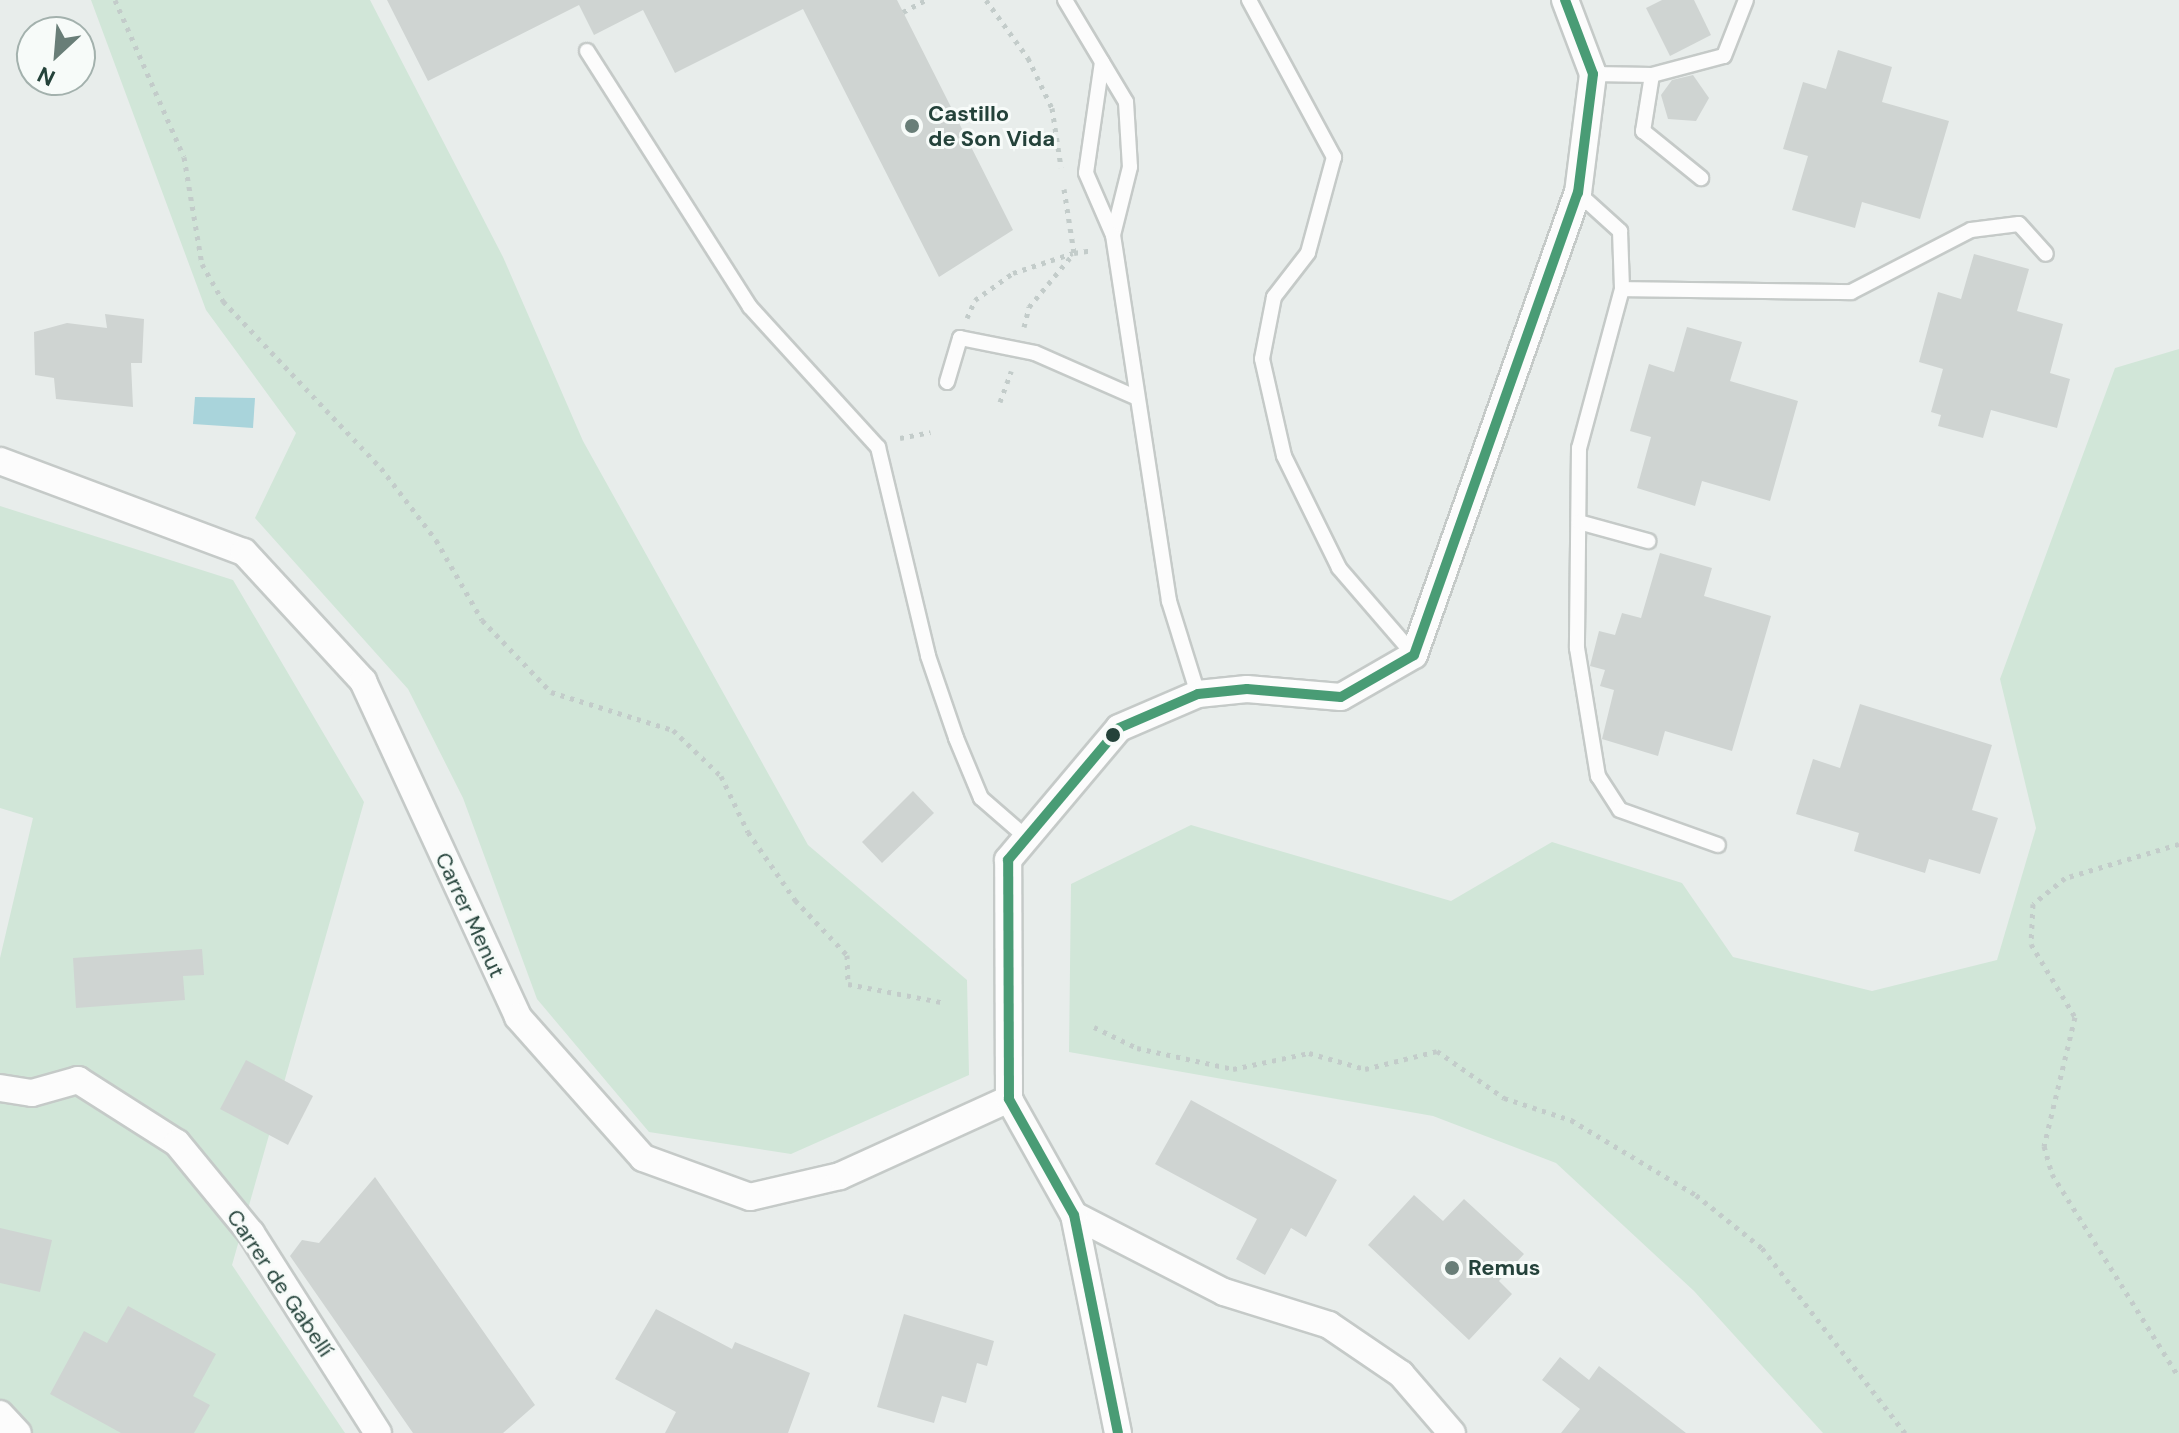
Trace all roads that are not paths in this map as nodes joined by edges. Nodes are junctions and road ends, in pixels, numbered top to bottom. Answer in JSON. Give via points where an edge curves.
{"nodes":[{"id":1,"x":1065,"y":0,"type":"edge"},
{"id":2,"x":1249,"y":0,"type":"edge"},
{"id":3,"x":1565,"y":0,"type":"edge"},
{"id":4,"x":1746,"y":0,"type":"edge"},
{"id":5,"x":587,"y":51,"type":"dead end"},
{"id":6,"x":1102,"y":62,"type":"junction"},
{"id":7,"x":1593,"y":74,"type":"junction"},
{"id":8,"x":1652,"y":75,"type":"junction"},
{"id":9,"x":1701,"y":178,"type":"dead end"},
{"id":10,"x":1578,"y":193,"type":"junction"},
{"id":11,"x":1113,"y":235,"type":"junction"},
{"id":12,"x":2046,"y":254,"type":"dead end"},
{"id":13,"x":1622,"y":289,"type":"junction"},
{"id":14,"x":947,"y":382,"type":"dead end"},
{"id":15,"x":1135,"y":397,"type":"junction"},
{"id":16,"x":0,"y":461,"type":"edge"},
{"id":17,"x":1579,"y":522,"type":"junction"},
{"id":18,"x":1648,"y":541,"type":"dead end"},
{"id":19,"x":1414,"y":655,"type":"junction"},
{"id":20,"x":1198,"y":694,"type":"junction"},
{"id":21,"x":1027,"y":838,"type":"junction"},
{"id":22,"x":1718,"y":845,"type":"dead end"},
{"id":23,"x":0,"y":1088,"type":"edge"},
{"id":24,"x":1009,"y":1099,"type":"junction"},
{"id":25,"x":1074,"y":1215,"type":"junction"},
{"id":26,"x":0,"y":1414,"type":"edge"},
{"id":27,"x":18,"y":1433,"type":"edge"},
{"id":28,"x":378,"y":1433,"type":"edge"},
{"id":29,"x":1118,"y":1433,"type":"edge"},
{"id":30,"x":1452,"y":1433,"type":"edge"}],
"edges":[{"from":1,"to":6,"type":"lane"},
{"from":2,"to":19,"type":"lane","via":[[1334,157],[1308,253],[1274,297],[1262,359],[1284,456],[1339,568]]},
{"from":3,"to":7,"type":"street"},
{"from":4,"to":8,"type":"lane","via":[[1724,56]]},
{"from":5,"to":21,"type":"lane","via":[[750,307],[878,447],[928,656],[956,738],[981,798]]},
{"from":6,"to":11,"type":"lane","via":[[1086,173]]},
{"from":6,"to":11,"type":"lane","via":[[1126,102],[1129,154]]},
{"from":7,"to":8,"type":"lane"},
{"from":7,"to":10,"type":"street"},
{"from":8,"to":9,"type":"lane","via":[[1643,131]]},
{"from":10,"to":13,"type":"lane","via":[[1620,231]]},
{"from":10,"to":19,"type":"street"},
{"from":11,"to":15,"type":"lane"},
{"from":12,"to":13,"type":"lane","via":[[2019,224],[1971,230],[1851,292]]},
{"from":13,"to":17,"type":"lane","via":[[1579,448]]},
{"from":14,"to":15,"type":"lane","via":[[960,338],[1035,353]]},
{"from":15,"to":20,"type":"lane","via":[[1169,601]]},
{"from":16,"to":24,"type":"street","name":"Carrer Menut","via":[[244,552],[363,681],[518,1017],[643,1158],[750,1197],[840,1176]]},
{"from":17,"to":18,"type":"lane"},
{"from":17,"to":22,"type":"lane","via":[[1577,648],[1598,776],[1620,810]]},
{"from":19,"to":20,"type":"street","via":[[1341,697],[1247,689]]},
{"from":20,"to":21,"type":"street","via":[[1119,728]]},
{"from":21,"to":24,"type":"street","via":[[1008,860]]},
{"from":23,"to":28,"type":"street","name":"Carrer de Gabellí","via":[[32,1093],[78,1080],[177,1143],[251,1233]]},
{"from":24,"to":25,"type":"street"},
{"from":25,"to":29,"type":"street"},
{"from":25,"to":30,"type":"street","via":[[1224,1292],[1329,1325],[1401,1374]]},
{"from":26,"to":27,"type":"street"}]}
